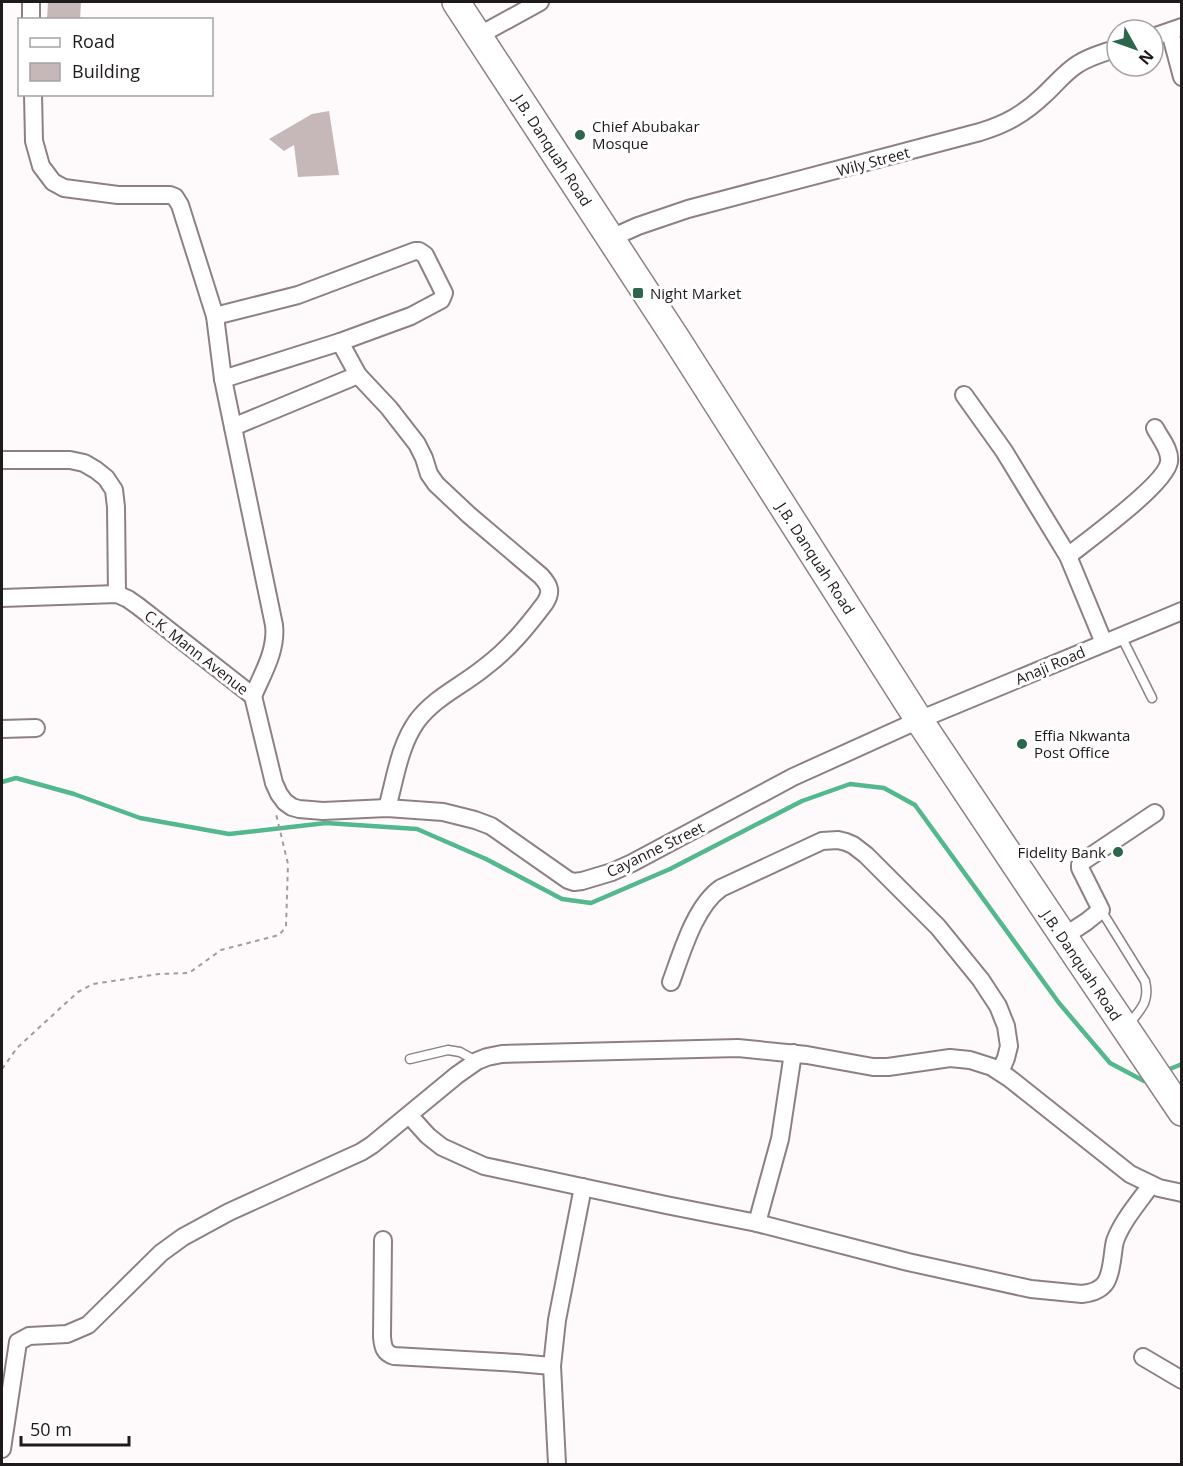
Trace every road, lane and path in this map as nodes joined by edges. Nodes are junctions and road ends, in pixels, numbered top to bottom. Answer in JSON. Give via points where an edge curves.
{"nodes":[{"id":1,"x":31,"y":2,"type":"edge"},
{"id":2,"x":456,"y":2,"type":"edge"},
{"id":3,"x":540,"y":2,"type":"edge"},
{"id":4,"x":31,"y":18,"type":"edge"},
{"id":5,"x":1176,"y":30,"type":"edge"},
{"id":6,"x":478,"y":36,"type":"junction"},
{"id":7,"x":1105,"y":52,"type":"edge"},
{"id":8,"x":1182,"y":77,"type":"edge"},
{"id":9,"x":33,"y":96,"type":"edge"},
{"id":10,"x":611,"y":238,"type":"junction"},
{"id":11,"x":215,"y":316,"type":"junction"},
{"id":12,"x":340,"y":342,"type":"junction"},
{"id":13,"x":358,"y":375,"type":"junction"},
{"id":14,"x":223,"y":379,"type":"junction"},
{"id":15,"x":964,"y":395,"type":"dead end"},
{"id":16,"x":233,"y":426,"type":"junction"},
{"id":17,"x":1155,"y":428,"type":"dead end"},
{"id":18,"x":2,"y":460,"type":"edge"},
{"id":19,"x":1068,"y":556,"type":"junction"},
{"id":20,"x":117,"y":594,"type":"junction"},
{"id":21,"x":2,"y":598,"type":"edge"},
{"id":22,"x":1182,"y":611,"type":"edge"},
{"id":23,"x":1122,"y":636,"type":"junction"},
{"id":24,"x":1104,"y":643,"type":"junction"},
{"id":25,"x":253,"y":696,"type":"junction"},
{"id":26,"x":1152,"y":698,"type":"dead end"},
{"id":27,"x":920,"y":720,"type":"junction"},
{"id":28,"x":36,"y":728,"type":"dead end"},
{"id":29,"x":2,"y":729,"type":"edge"},
{"id":30,"x":387,"y":808,"type":"junction"},
{"id":31,"x":1155,"y":813,"type":"dead end"},
{"id":32,"x":276,"y":814,"type":"dead end"},
{"id":33,"x":1101,"y":910,"type":"junction"},
{"id":34,"x":1063,"y":937,"type":"junction"},
{"id":35,"x":670,"y":982,"type":"dead end"},
{"id":36,"x":1125,"y":1029,"type":"junction"},
{"id":37,"x":793,"y":1053,"type":"junction"},
{"id":38,"x":410,"y":1059,"type":"dead end"},
{"id":39,"x":477,"y":1061,"type":"junction"},
{"id":40,"x":2,"y":1069,"type":"edge"},
{"id":41,"x":1000,"y":1072,"type":"junction"},
{"id":42,"x":1175,"y":1102,"type":"edge"},
{"id":43,"x":410,"y":1114,"type":"junction"},
{"id":44,"x":1151,"y":1185,"type":"junction"},
{"id":45,"x":583,"y":1187,"type":"junction"},
{"id":46,"x":1182,"y":1193,"type":"edge"},
{"id":47,"x":757,"y":1223,"type":"junction"},
{"id":48,"x":382,"y":1240,"type":"dead end"},
{"id":49,"x":1143,"y":1357,"type":"dead end"},
{"id":50,"x":552,"y":1366,"type":"junction"},
{"id":51,"x":1182,"y":1380,"type":"edge"},
{"id":52,"x":2,"y":1449,"type":"edge"},
{"id":53,"x":557,"y":1464,"type":"edge"}],
"edges":[{"from":1,"to":4,"type":"street"},
{"from":2,"to":6,"type":"highway","name":"J.B. Danquah Road"},
{"from":3,"to":6,"type":"street"},
{"from":5,"to":8,"type":"street"},
{"from":6,"to":10,"type":"highway","name":"J.B. Danquah Road"},
{"from":7,"to":10,"type":"street","name":"Wily Street","via":[[1077,64],[1029,108],[1001,126],[688,209]]},
{"from":9,"to":11,"type":"street","via":[[38,158],[49,178],[59,186],[118,195],[170,195],[176,199]]},
{"from":10,"to":27,"type":"highway","name":"J.B. Danquah Road"},
{"from":11,"to":12,"type":"street","via":[[298,295],[415,251],[424,254],[444,291],[442,298],[411,316]]},
{"from":11,"to":14,"type":"street"},
{"from":12,"to":13,"type":"street"},
{"from":12,"to":14,"type":"street"},
{"from":13,"to":16,"type":"street"},
{"from":13,"to":30,"type":"street","via":[[417,444],[436,484],[550,588],[545,603],[504,652],[442,696],[416,722],[401,756]]},
{"from":14,"to":16,"type":"street"},
{"from":15,"to":19,"type":"street","via":[[1004,451]]},
{"from":16,"to":25,"type":"street","via":[[275,635],[271,655]]},
{"from":17,"to":19,"type":"street","via":[[1169,454],[1166,470],[1152,487]]},
{"from":18,"to":20,"type":"street","via":[[70,460],[106,478],[114,490],[116,507]]},
{"from":19,"to":24,"type":"street"},
{"from":20,"to":21,"type":"street"},
{"from":20,"to":25,"type":"street","name":"C.K. Mann Avenue"},
{"from":22,"to":23,"type":"street","name":"Anaji Road"},
{"from":23,"to":24,"type":"street","name":"Anaji Road"},
{"from":23,"to":26,"type":"lane"},
{"from":24,"to":27,"type":"street","name":"Anaji Road"},
{"from":25,"to":30,"type":"street","name":"C.K. Mann Avenue","via":[[274,783],[285,802],[308,810]]},
{"from":27,"to":30,"type":"street","name":"Cayanne Street","via":[[793,777],[632,863],[582,881],[568,880],[491,826],[443,812]]},
{"from":27,"to":34,"type":"highway","name":"J.B. Danquah Road"},
{"from":28,"to":29,"type":"street"},
{"from":31,"to":33,"type":"street","via":[[1080,865]]},
{"from":32,"to":40,"type":"path","via":[[288,864],[286,927],[279,935],[221,950],[189,973],[93,984],[78,992],[17,1048]]},
{"from":33,"to":34,"type":"street"},
{"from":33,"to":36,"type":"lane","via":[[1148,991],[1145,1003]]},
{"from":34,"to":36,"type":"highway","name":"J.B. Danquah Road"},
{"from":35,"to":41,"type":"street","via":[[699,912],[712,894],[822,841],[846,842],[866,855],[938,927],[981,980],[1006,1026],[1009,1046]]},
{"from":36,"to":42,"type":"highway","name":"J.B. Danquah Road"},
{"from":37,"to":39,"type":"street","via":[[738,1048],[502,1054]]},
{"from":37,"to":41,"type":"street","via":[[873,1067],[950,1058],[970,1060]]},
{"from":37,"to":47,"type":"street","via":[[780,1139]]},
{"from":38,"to":39,"type":"lane","via":[[448,1050]]},
{"from":39,"to":43,"type":"street"},
{"from":41,"to":44,"type":"street","via":[[1130,1174]]},
{"from":43,"to":45,"type":"street","via":[[442,1147],[484,1166]]},
{"from":43,"to":52,"type":"street","via":[[361,1152],[250,1201],[183,1237],[161,1253],[88,1325],[67,1334],[29,1336],[18,1342]]},
{"from":44,"to":46,"type":"street"},
{"from":44,"to":47,"type":"street","via":[[1123,1224],[1107,1281],[1098,1290],[1082,1294],[1031,1289]]},
{"from":45,"to":47,"type":"street"},
{"from":45,"to":50,"type":"street"},
{"from":48,"to":50,"type":"street","via":[[385,1351],[394,1356]]},
{"from":49,"to":51,"type":"street"},
{"from":50,"to":53,"type":"street"}]}
